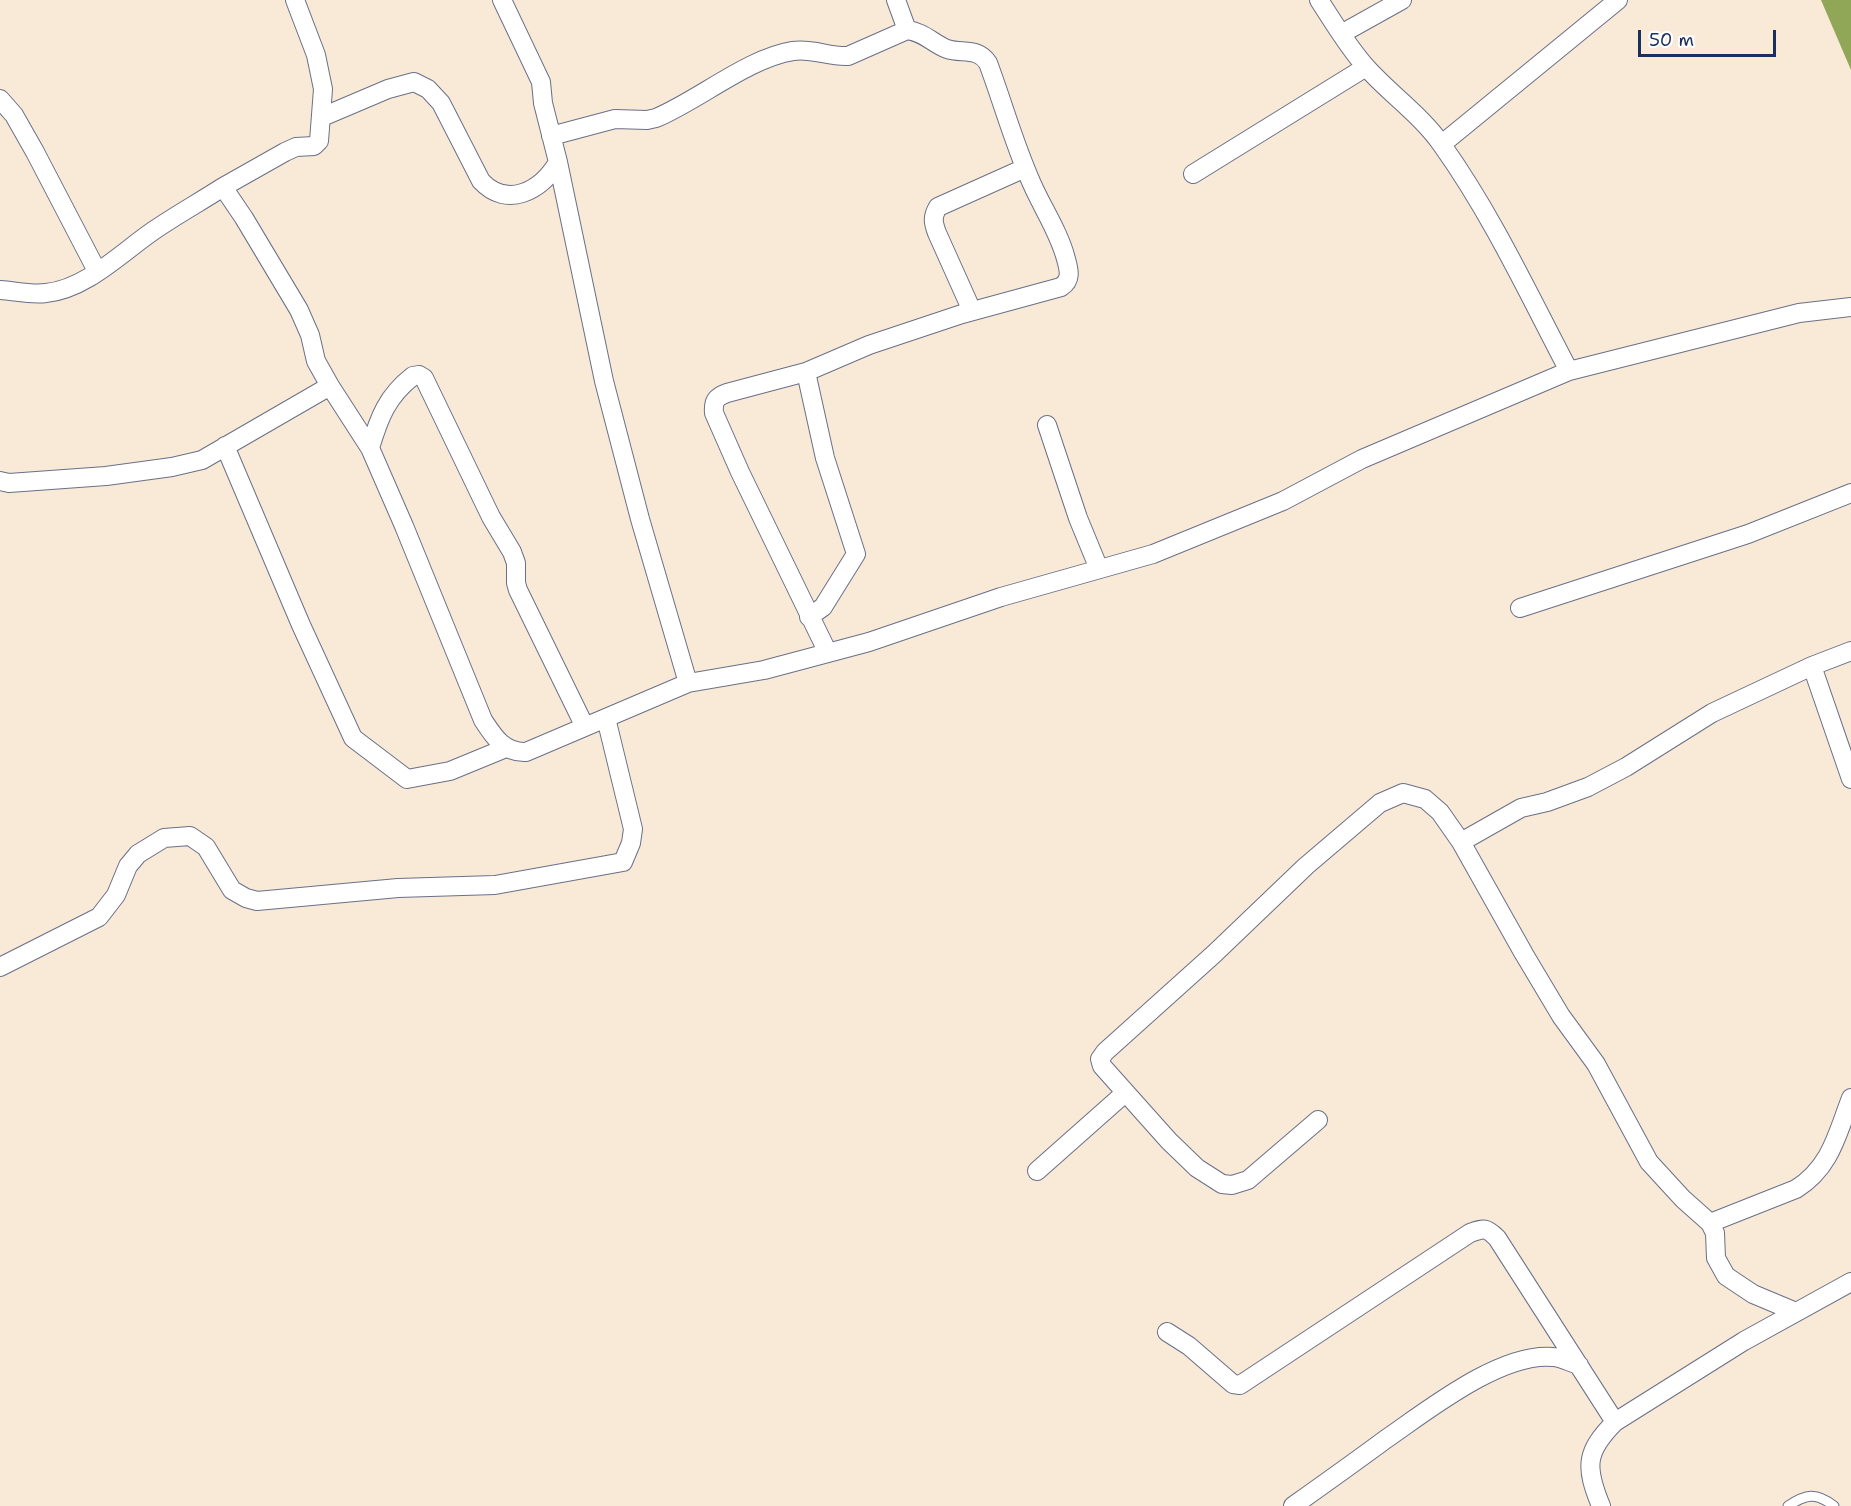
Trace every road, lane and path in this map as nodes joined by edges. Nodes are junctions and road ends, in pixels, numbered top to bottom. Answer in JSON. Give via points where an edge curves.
{"nodes":[{"id":1,"x":295,"y":0,"type":"edge"},
{"id":2,"x":502,"y":0,"type":"edge"},
{"id":3,"x":896,"y":0,"type":"edge"},
{"id":4,"x":1319,"y":0,"type":"edge"},
{"id":5,"x":1402,"y":0,"type":"edge"},
{"id":6,"x":1618,"y":0,"type":"edge"},
{"id":7,"x":907,"y":30,"type":"junction"},
{"id":8,"x":1341,"y":34,"type":"junction"},
{"id":9,"x":1366,"y":67,"type":"junction"},
{"id":10,"x":0,"y":99,"type":"edge"},
{"id":11,"x":322,"y":117,"type":"junction"},
{"id":12,"x":551,"y":136,"type":"junction"},
{"id":13,"x":1442,"y":144,"type":"junction"},
{"id":14,"x":558,"y":162,"type":"junction"},
{"id":15,"x":1026,"y":168,"type":"junction"},
{"id":16,"x":1193,"y":174,"type":"dead end"},
{"id":17,"x":223,"y":187,"type":"junction"},
{"id":18,"x":97,"y":271,"type":"junction"},
{"id":19,"x":0,"y":290,"type":"edge"},
{"id":20,"x":1851,"y":307,"type":"edge"},
{"id":21,"x":972,"y":311,"type":"junction"},
{"id":22,"x":1569,"y":371,"type":"junction"},
{"id":23,"x":806,"y":372,"type":"junction"},
{"id":24,"x":330,"y":386,"type":"junction"},
{"id":25,"x":1047,"y":425,"type":"dead end"},
{"id":26,"x":225,"y":446,"type":"junction"},
{"id":27,"x":370,"y":448,"type":"junction"},
{"id":28,"x":0,"y":481,"type":"edge"},
{"id":29,"x":1851,"y":493,"type":"edge"},
{"id":30,"x":1099,"y":569,"type":"junction"},
{"id":31,"x":1520,"y":608,"type":"dead end"},
{"id":32,"x":809,"y":617,"type":"junction"},
{"id":33,"x":1851,"y":651,"type":"edge"},
{"id":34,"x":828,"y":653,"type":"junction"},
{"id":35,"x":1812,"y":666,"type":"junction"},
{"id":36,"x":688,"y":683,"type":"junction"},
{"id":37,"x":606,"y":718,"type":"junction"},
{"id":38,"x":585,"y":727,"type":"junction"},
{"id":39,"x":506,"y":748,"type":"junction"},
{"id":40,"x":1851,"y":779,"type":"edge"},
{"id":41,"x":1461,"y":842,"type":"junction"},
{"id":42,"x":0,"y":967,"type":"edge"},
{"id":43,"x":1125,"y":1093,"type":"junction"},
{"id":44,"x":1851,"y":1098,"type":"edge"},
{"id":45,"x":1318,"y":1120,"type":"dead end"},
{"id":46,"x":1037,"y":1171,"type":"dead end"},
{"id":47,"x":1710,"y":1223,"type":"junction"},
{"id":48,"x":1850,"y":1284,"type":"edge"},
{"id":49,"x":1796,"y":1312,"type":"junction"},
{"id":50,"x":1167,"y":1332,"type":"dead end"},
{"id":51,"x":1579,"y":1365,"type":"junction"},
{"id":52,"x":1615,"y":1422,"type":"junction"},
{"id":53,"x":1597,"y":1504,"type":"edge"},
{"id":54,"x":1293,"y":1506,"type":"edge"},
{"id":55,"x":1788,"y":1506,"type":"edge"},
{"id":56,"x":1834,"y":1506,"type":"edge"}],
"edges":[{"from":1,"to":11,"type":"street","via":[[316,55],[323,89]]},
{"from":2,"to":12,"type":"street","via":[[541,82]]},
{"from":3,"to":7,"type":"street"},
{"from":4,"to":8,"type":"street"},
{"from":5,"to":8,"type":"street"},
{"from":6,"to":13,"type":"street"},
{"from":7,"to":12,"type":"street","via":[[848,56],[805,49],[773,56],[656,118],[615,119]]},
{"from":7,"to":15,"type":"street","via":[[945,48],[984,56]]},
{"from":8,"to":9,"type":"street"},
{"from":9,"to":13,"type":"street"},
{"from":9,"to":16,"type":"street"},
{"from":10,"to":18,"type":"street","via":[[14,115]]},
{"from":11,"to":14,"type":"street","via":[[414,82],[441,103],[489,190],[506,196],[529,191],[540,185]]},
{"from":11,"to":17,"type":"street","via":[[321,137],[314,146],[296,147]]},
{"from":12,"to":14,"type":"street"},
{"from":13,"to":22,"type":"street","via":[[1482,206]]},
{"from":14,"to":36,"type":"street","via":[[604,381]]},
{"from":15,"to":21,"type":"street","via":[[938,207],[933,214],[937,233]]},
{"from":15,"to":21,"type":"street","via":[[1056,232],[1069,279],[1061,287]]},
{"from":17,"to":18,"type":"street"},
{"from":17,"to":24,"type":"street","via":[[298,310],[316,361]]},
{"from":18,"to":19,"type":"street","via":[[45,293]]},
{"from":20,"to":22,"type":"street","via":[[1799,313]]},
{"from":21,"to":23,"type":"street","via":[[869,345]]},
{"from":22,"to":30,"type":"street","via":[[1362,459],[1283,501],[1153,554]]},
{"from":23,"to":32,"type":"street","via":[[825,458],[856,554],[824,607]]},
{"from":23,"to":32,"type":"street","via":[[721,396],[713,405],[740,472]]},
{"from":24,"to":26,"type":"street"},
{"from":24,"to":27,"type":"street"},
{"from":25,"to":30,"type":"street"},
{"from":26,"to":28,"type":"street","via":[[202,460],[172,467],[60,480]]},
{"from":26,"to":39,"type":"street","via":[[353,738],[407,779],[450,771]]},
{"from":27,"to":38,"type":"street","via":[[387,404],[413,376],[424,378],[512,552],[518,590]]},
{"from":27,"to":39,"type":"street","via":[[483,720]]},
{"from":29,"to":31,"type":"street","via":[[1748,534]]},
{"from":30,"to":34,"type":"street"},
{"from":32,"to":34,"type":"street"},
{"from":33,"to":35,"type":"street"},
{"from":34,"to":36,"type":"street","via":[[764,670]]},
{"from":35,"to":40,"type":"street"},
{"from":35,"to":41,"type":"street","via":[[1712,713],[1588,787],[1521,808]]},
{"from":36,"to":37,"type":"street"},
{"from":37,"to":38,"type":"street"},
{"from":37,"to":42,"type":"street","via":[[633,829],[623,862],[495,885],[398,888],[257,901],[232,890],[206,847],[190,836],[164,838],[138,854],[128,866],[116,895],[99,917]]},
{"from":38,"to":39,"type":"street","via":[[526,752]]},
{"from":41,"to":43,"type":"street","via":[[1440,812],[1425,799],[1403,793],[1380,803],[1101,1055],[1102,1066]]},
{"from":41,"to":47,"type":"street","via":[[1534,972],[1596,1064],[1649,1162]]},
{"from":43,"to":45,"type":"street","via":[[1197,1168],[1222,1184],[1248,1180]]},
{"from":43,"to":46,"type":"street"},
{"from":44,"to":47,"type":"street","via":[[1830,1155],[1808,1182]]},
{"from":47,"to":49,"type":"street","via":[[1715,1233],[1716,1258],[1726,1276],[1753,1294]]},
{"from":48,"to":49,"type":"street"},
{"from":49,"to":52,"type":"street"},
{"from":50,"to":51,"type":"street","via":[[1233,1384],[1240,1385],[1470,1233],[1482,1229],[1497,1238]]},
{"from":51,"to":52,"type":"street"},
{"from":51,"to":54,"type":"street","via":[[1554,1356],[1535,1358],[1472,1381]]},
{"from":52,"to":53,"type":"street","via":[[1593,1451],[1590,1466]]},
{"from":55,"to":56,"type":"lane","via":[[1811,1495]]}]}
